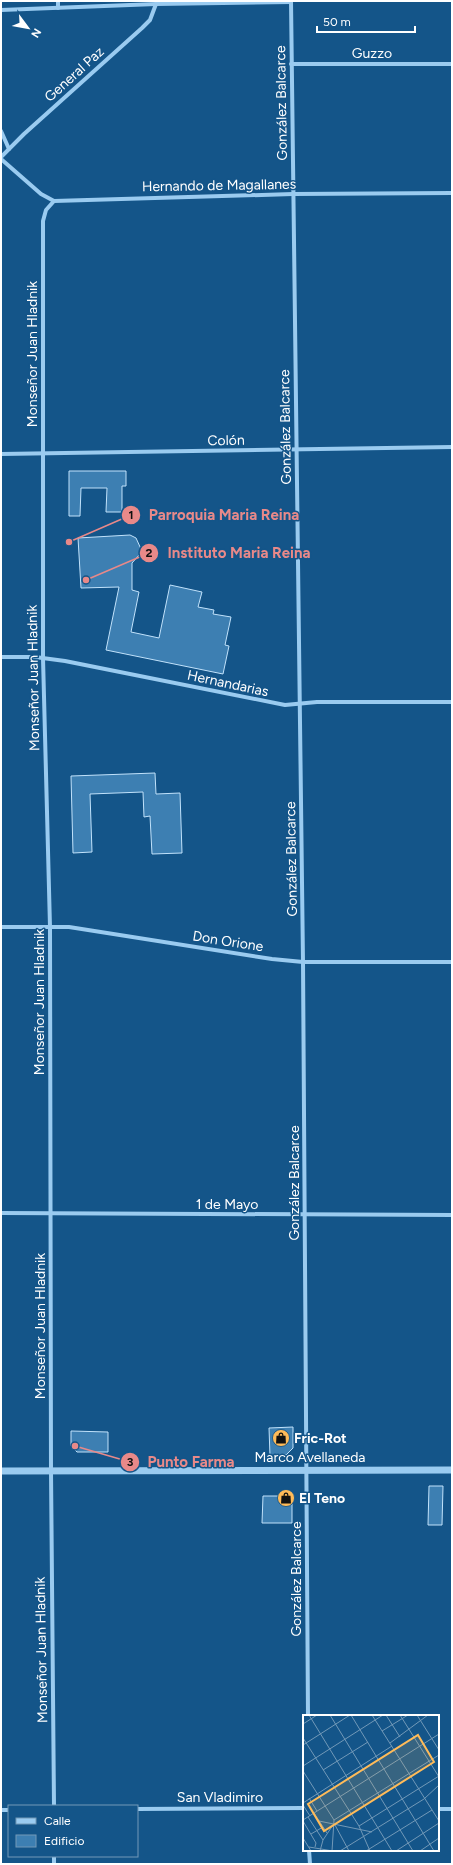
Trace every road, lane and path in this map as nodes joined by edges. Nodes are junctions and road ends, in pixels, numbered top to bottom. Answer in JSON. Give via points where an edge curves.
{"nodes":[{"id":1,"x":58,"y":1,"type":"edge"},
{"id":2,"x":291,"y":1,"type":"edge"},
{"id":3,"x":156,"y":4,"type":"junction"},
{"id":4,"x":58,"y":8,"type":"junction"},
{"id":5,"x":1,"y":10,"type":"edge"},
{"id":6,"x":291,"y":64,"type":"junction"},
{"id":7,"x":452,"y":64,"type":"edge"},
{"id":8,"x":1,"y":131,"type":"edge"},
{"id":9,"x":9,"y":149,"type":"junction"},
{"id":10,"x":1,"y":158,"type":"edge"},
{"id":11,"x":452,"y":193,"type":"edge"},
{"id":12,"x":293,"y":194,"type":"junction"},
{"id":13,"x":54,"y":201,"type":"junction"},
{"id":14,"x":452,"y":447,"type":"edge"},
{"id":15,"x":296,"y":450,"type":"junction"},
{"id":16,"x":1,"y":454,"type":"edge"},
{"id":17,"x":43,"y":454,"type":"junction"},
{"id":18,"x":1,"y":658,"type":"edge"},
{"id":19,"x":43,"y":658,"type":"junction"},
{"id":20,"x":452,"y":702,"type":"edge"},
{"id":21,"x":299,"y":704,"type":"junction"},
{"id":22,"x":1,"y":927,"type":"edge"},
{"id":23,"x":50,"y":927,"type":"junction"},
{"id":24,"x":303,"y":962,"type":"junction"},
{"id":25,"x":452,"y":962,"type":"edge"},
{"id":26,"x":1,"y":1213,"type":"edge"},
{"id":27,"x":51,"y":1214,"type":"junction"},
{"id":28,"x":452,"y":1215,"type":"edge"},
{"id":29,"x":306,"y":1216,"type":"junction"},
{"id":30,"x":307,"y":1470,"type":"junction"},
{"id":31,"x":452,"y":1470,"type":"edge"},
{"id":32,"x":1,"y":1471,"type":"edge"},
{"id":33,"x":51,"y":1471,"type":"junction"},
{"id":34,"x":308,"y":1715,"type":"edge"},
{"id":35,"x":54,"y":1805,"type":"edge"},
{"id":36,"x":303,"y":1808,"type":"edge"},
{"id":37,"x":138,"y":1809,"type":"edge"},
{"id":38,"x":439,"y":1809,"type":"edge"},
{"id":39,"x":452,"y":1809,"type":"edge"},
{"id":40,"x":309,"y":1851,"type":"edge"},
{"id":41,"x":310,"y":1864,"type":"edge"}],
"edges":[{"from":1,"to":4,"type":"street"},
{"from":2,"to":3,"type":"street"},
{"from":2,"to":6,"type":"street","name":"González Balcarce"},
{"from":3,"to":4,"type":"street"},
{"from":3,"to":9,"type":"street","name":"General Paz","via":[[150,20],[142,28]]},
{"from":4,"to":5,"type":"street"},
{"from":6,"to":7,"type":"street","name":"Guzzo"},
{"from":6,"to":12,"type":"street","name":"González Balcarce"},
{"from":8,"to":9,"type":"street"},
{"from":9,"to":10,"type":"street","name":"General Paz"},
{"from":10,"to":13,"type":"street","via":[[41,194]]},
{"from":11,"to":12,"type":"street","name":"Hernando de Magallanes"},
{"from":12,"to":13,"type":"street","name":"Hernando de Magallanes"},
{"from":12,"to":15,"type":"street","name":"González Balcarce"},
{"from":13,"to":17,"type":"street","name":"Monseñor Juan Hladnik","via":[[46,210],[44,222]]},
{"from":14,"to":15,"type":"street","name":"Colón"},
{"from":15,"to":17,"type":"street","name":"Colón"},
{"from":15,"to":21,"type":"street","name":"González Balcarce"},
{"from":16,"to":17,"type":"street","name":"Colón"},
{"from":17,"to":19,"type":"street","name":"Monseñor Juan Hladnik"},
{"from":18,"to":19,"type":"street","name":"Hernandarias"},
{"from":19,"to":21,"type":"street","name":"Hernandarias","via":[[272,703]]},
{"from":19,"to":23,"type":"street","name":"Monseñor Juan Hladnik"},
{"from":20,"to":21,"type":"street","name":"Hernandarias"},
{"from":21,"to":24,"type":"street","name":"González Balcarce"},
{"from":22,"to":23,"type":"street","name":"Don Orione"},
{"from":23,"to":24,"type":"street","name":"Don Orione","via":[[69,927]]},
{"from":23,"to":27,"type":"street","name":"Monseñor Juan Hladnik"},
{"from":24,"to":25,"type":"street","name":"Don Orione"},
{"from":24,"to":29,"type":"street","name":"González Balcarce"},
{"from":26,"to":27,"type":"street","name":"1 de Mayo"},
{"from":27,"to":29,"type":"street","name":"1 de Mayo"},
{"from":27,"to":33,"type":"street","name":"Monseñor Juan Hladnik"},
{"from":28,"to":29,"type":"street","name":"1 de Mayo"},
{"from":29,"to":30,"type":"street","name":"González Balcarce"},
{"from":30,"to":31,"type":"street","name":"Marco Avellaneda"},
{"from":30,"to":33,"type":"street","name":"Marco Avellaneda"},
{"from":30,"to":34,"type":"street","name":"González Balcarce"},
{"from":32,"to":33,"type":"street","name":"Marco Avellaneda"},
{"from":33,"to":35,"type":"street","name":"Monseñor Juan Hladnik"},
{"from":36,"to":37,"type":"street","name":"San Vladimiro"},
{"from":38,"to":39,"type":"street"},
{"from":40,"to":41,"type":"street"}]}
